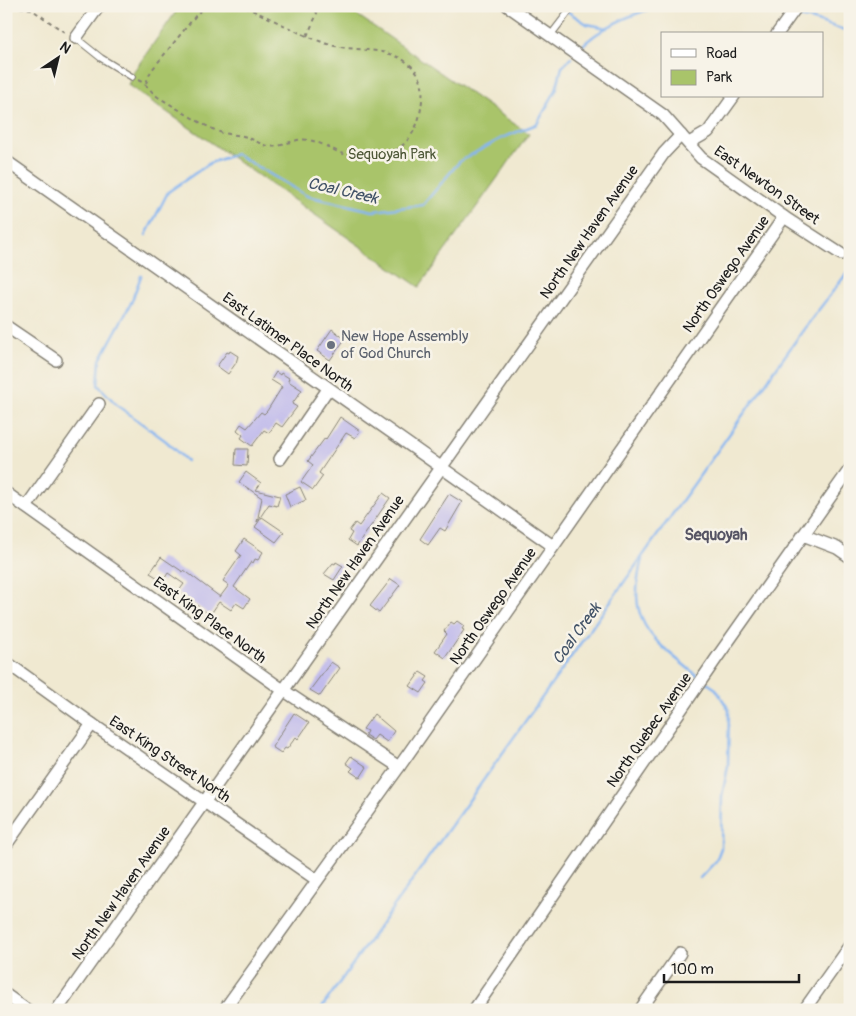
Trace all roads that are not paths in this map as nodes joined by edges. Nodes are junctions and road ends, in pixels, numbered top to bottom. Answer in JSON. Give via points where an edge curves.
{"nodes":[{"id":1,"x":98,"y":6,"type":"edge"},
{"id":2,"x":508,"y":6,"type":"edge"},
{"id":3,"x":797,"y":6,"type":"edge"},
{"id":4,"x":572,"y":7,"type":"edge"},
{"id":5,"x":781,"y":29,"type":"edge"},
{"id":6,"x":550,"y":36,"type":"junction"},
{"id":7,"x":76,"y":38,"type":"joint"},
{"id":8,"x":132,"y":77,"type":"road end"},
{"id":9,"x":733,"y":98,"type":"edge"},
{"id":10,"x":681,"y":135,"type":"junction"},
{"id":11,"x":689,"y":144,"type":"junction"},
{"id":12,"x":6,"y":161,"type":"edge"},
{"id":13,"x":784,"y":217,"type":"junction"},
{"id":14,"x":841,"y":254,"type":"dead end"},
{"id":15,"x":6,"y":326,"type":"edge"},
{"id":16,"x":56,"y":360,"type":"dead end"},
{"id":17,"x":328,"y":389,"type":"junction"},
{"id":18,"x":99,"y":404,"type":"dead end"},
{"id":19,"x":280,"y":459,"type":"dead end"},
{"id":20,"x":440,"y":468,"type":"junction"},
{"id":21,"x":850,"y":469,"type":"edge"},
{"id":22,"x":6,"y":493,"type":"edge"},
{"id":23,"x":26,"y":507,"type":"junction"},
{"id":24,"x":804,"y":535,"type":"junction"},
{"id":25,"x":553,"y":546,"type":"junction"},
{"id":26,"x":850,"y":557,"type":"edge"},
{"id":27,"x":6,"y":662,"type":"edge"},
{"id":28,"x":283,"y":690,"type":"junction"},
{"id":29,"x":92,"y":724,"type":"junction"},
{"id":30,"x":399,"y":767,"type":"junction"},
{"id":31,"x":204,"y":801,"type":"junction"},
{"id":32,"x":6,"y":846,"type":"edge"},
{"id":33,"x":317,"y":880,"type":"junction"},
{"id":34,"x":850,"y":945,"type":"edge"},
{"id":35,"x":680,"y":953,"type":"dead end"},
{"id":36,"x":6,"y":995,"type":"edge"},
{"id":37,"x":477,"y":1006,"type":"edge"},
{"id":38,"x":27,"y":1010,"type":"edge"},
{"id":39,"x":58,"y":1010,"type":"edge"},
{"id":40,"x":224,"y":1010,"type":"edge"},
{"id":41,"x":489,"y":1010,"type":"edge"},
{"id":42,"x":640,"y":1010,"type":"edge"},
{"id":43,"x":804,"y":1010,"type":"edge"}],
"edges":[{"from":1,"to":7,"type":"street"},
{"from":2,"to":6,"type":"street","name":"East Newton Street"},
{"from":3,"to":5,"type":"street"},
{"from":4,"to":6,"type":"lane"},
{"from":6,"to":10,"type":"street","name":"East Newton Street","via":[[662,115]]},
{"from":7,"to":8,"type":"lane"},
{"from":9,"to":11,"type":"street","via":[[708,132]]},
{"from":10,"to":11,"type":"street","name":"East Newton Street"},
{"from":10,"to":20,"type":"street","name":"North New Haven Avenue","via":[[664,153]]},
{"from":11,"to":13,"type":"street","name":"East Newton Street","via":[[701,158]]},
{"from":12,"to":17,"type":"street","name":"East Latimer Place North"},
{"from":13,"to":14,"type":"street","name":"East Newton Street"},
{"from":13,"to":25,"type":"street","name":"North Oswego Avenue"},
{"from":15,"to":16,"type":"street"},
{"from":17,"to":19,"type":"street"},
{"from":17,"to":20,"type":"street","name":"East Latimer Place North"},
{"from":18,"to":23,"type":"street"},
{"from":20,"to":25,"type":"street","name":"East Latimer Place North"},
{"from":20,"to":28,"type":"street","name":"North New Haven Avenue"},
{"from":21,"to":24,"type":"street","name":"North Quebec Avenue"},
{"from":22,"to":23,"type":"street","name":"East King Place North"},
{"from":23,"to":28,"type":"street","name":"East King Place North"},
{"from":24,"to":26,"type":"street","via":[[837,548]]},
{"from":24,"to":37,"type":"street","name":"North Quebec Avenue"},
{"from":25,"to":30,"type":"street","name":"North Oswego Avenue"},
{"from":27,"to":29,"type":"street","name":"East King Street North"},
{"from":28,"to":30,"type":"street","name":"East King Place North"},
{"from":28,"to":31,"type":"street","name":"North New Haven Avenue"},
{"from":29,"to":31,"type":"street","name":"East King Street North"},
{"from":29,"to":32,"type":"street"},
{"from":30,"to":33,"type":"street","name":"North Oswego Avenue"},
{"from":31,"to":33,"type":"street","name":"East King Street North"},
{"from":31,"to":39,"type":"street","name":"North New Haven Avenue"},
{"from":33,"to":40,"type":"street","name":"North Oswego Avenue"},
{"from":34,"to":43,"type":"street"},
{"from":35,"to":42,"type":"street"},
{"from":36,"to":38,"type":"street"},
{"from":37,"to":41,"type":"street"}]}
